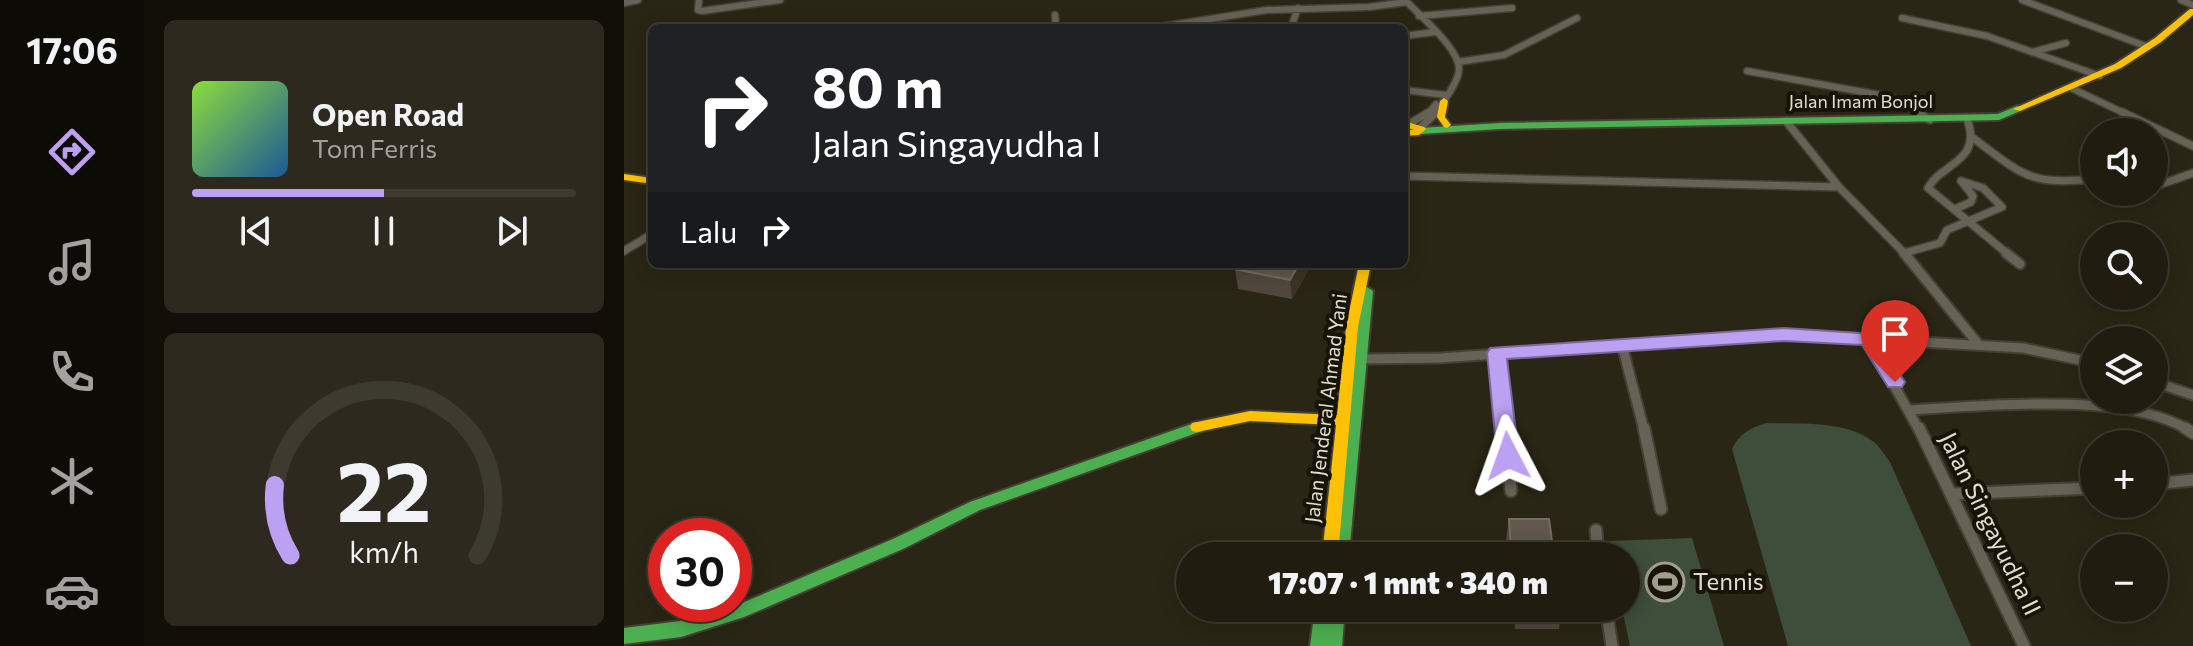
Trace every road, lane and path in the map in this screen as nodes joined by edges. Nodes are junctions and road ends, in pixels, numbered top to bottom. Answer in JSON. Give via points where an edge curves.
{"nodes":[{"id":1,"x":638,"y":0,"type":"edge"},
{"id":2,"x":699,"y":0,"type":"edge"},
{"id":3,"x":780,"y":0,"type":"edge"},
{"id":4,"x":2022,"y":0,"type":"edge"},
{"id":5,"x":2181,"y":0,"type":"edge"},
{"id":6,"x":1406,"y":1,"type":"edge"},
{"id":7,"x":624,"y":3,"type":"edge"},
{"id":8,"x":1298,"y":8,"type":"junction"},
{"id":9,"x":1512,"y":8,"type":"dead end"},
{"id":10,"x":2193,"y":8,"type":"edge"},
{"id":11,"x":1055,"y":15,"type":"dead end"},
{"id":12,"x":1419,"y":16,"type":"junction"},
{"id":13,"x":1577,"y":18,"type":"dead end"},
{"id":14,"x":1902,"y":18,"type":"dead end"},
{"id":15,"x":1056,"y":24,"type":"edge"},
{"id":16,"x":1191,"y":24,"type":"edge"},
{"id":17,"x":1294,"y":24,"type":"edge"},
{"id":18,"x":1435,"y":32,"type":"junction"},
{"id":19,"x":1408,"y":35,"type":"edge"},
{"id":20,"x":2066,"y":43,"type":"dead end"},
{"id":21,"x":2148,"y":47,"type":"junction"},
{"id":22,"x":2032,"y":52,"type":"junction"},
{"id":23,"x":1458,"y":62,"type":"junction"},
{"id":24,"x":1747,"y":71,"type":"dead end"},
{"id":25,"x":2100,"y":76,"type":"junction"},
{"id":26,"x":2071,"y":88,"type":"junction"},
{"id":27,"x":1408,"y":91,"type":"edge"},
{"id":28,"x":1445,"y":98,"type":"junction"},
{"id":29,"x":1967,"y":119,"type":"junction"},
{"id":30,"x":1930,"y":120,"type":"junction"},
{"id":31,"x":1786,"y":121,"type":"junction"},
{"id":32,"x":1447,"y":125,"type":"junction"},
{"id":33,"x":1500,"y":126,"type":"junction"},
{"id":34,"x":1413,"y":129,"type":"edge"},
{"id":35,"x":1973,"y":138,"type":"junction"},
{"id":36,"x":2193,"y":146,"type":"edge"},
{"id":37,"x":1952,"y":171,"type":"junction"},
{"id":38,"x":2193,"y":173,"type":"edge"},
{"id":39,"x":1408,"y":176,"type":"edge"},
{"id":40,"x":624,"y":177,"type":"edge"},
{"id":41,"x":2080,"y":179,"type":"edge"},
{"id":42,"x":648,"y":180,"type":"edge"},
{"id":43,"x":1961,"y":181,"type":"junction"},
{"id":44,"x":2168,"y":182,"type":"edge"},
{"id":45,"x":1839,"y":187,"type":"junction"},
{"id":46,"x":1955,"y":209,"type":"junction"},
{"id":47,"x":1970,"y":221,"type":"junction"},
{"id":48,"x":648,"y":236,"type":"edge"},
{"id":49,"x":624,"y":251,"type":"edge"},
{"id":50,"x":1904,"y":253,"type":"junction"},
{"id":51,"x":2020,"y":264,"type":"dead end"},
{"id":52,"x":1364,"y":268,"type":"edge"},
{"id":53,"x":1372,"y":268,"type":"edge"},
{"id":54,"x":1868,"y":339,"type":"junction"},
{"id":55,"x":1622,"y":345,"type":"junction"},
{"id":56,"x":1979,"y":345,"type":"junction"},
{"id":57,"x":1497,"y":353,"type":"junction"},
{"id":58,"x":1360,"y":359,"type":"junction"},
{"id":59,"x":2080,"y":359,"type":"edge"},
{"id":60,"x":2168,"y":387,"type":"edge"},
{"id":61,"x":2193,"y":395,"type":"edge"},
{"id":62,"x":1910,"y":410,"type":"junction"},
{"id":63,"x":1344,"y":420,"type":"junction"},
{"id":64,"x":2193,"y":433,"type":"edge"},
{"id":65,"x":2193,"y":480,"type":"edge"},
{"id":66,"x":2168,"y":483,"type":"edge"},
{"id":67,"x":2080,"y":489,"type":"edge"},
{"id":68,"x":1511,"y":491,"type":"dead end"},
{"id":69,"x":1952,"y":494,"type":"junction"},
{"id":70,"x":1661,"y":509,"type":"dead end"},
{"id":71,"x":1596,"y":530,"type":"dead end"},
{"id":72,"x":1331,"y":542,"type":"edge"},
{"id":73,"x":1342,"y":542,"type":"edge"},
{"id":74,"x":1597,"y":542,"type":"edge"},
{"id":75,"x":1321,"y":622,"type":"edge"},
{"id":76,"x":1336,"y":622,"type":"edge"},
{"id":77,"x":1608,"y":622,"type":"edge"},
{"id":78,"x":624,"y":636,"type":"edge"},
{"id":79,"x":1318,"y":646,"type":"edge"},
{"id":80,"x":1334,"y":646,"type":"edge"},
{"id":81,"x":1612,"y":646,"type":"edge"},
{"id":82,"x":2024,"y":646,"type":"edge"}],
"edges":[{"from":1,"to":7,"type":"street"},
{"from":2,"to":3,"type":"street","via":[[702,11]]},
{"from":4,"to":21,"type":"street"},
{"from":5,"to":10,"type":"street"},
{"from":6,"to":8,"type":"street","via":[[1376,7]]},
{"from":6,"to":12,"type":"street"},
{"from":8,"to":16,"type":"street"},
{"from":8,"to":17,"type":"street"},
{"from":9,"to":12,"type":"street"},
{"from":10,"to":21,"type":"main road","name":"Jalan Imam Bonjol"},
{"from":11,"to":15,"type":"street"},
{"from":12,"to":18,"type":"street"},
{"from":13,"to":23,"type":"street","via":[[1504,55]]},
{"from":14,"to":22,"type":"street","via":[[1987,36]]},
{"from":18,"to":19,"type":"street"},
{"from":18,"to":23,"type":"street"},
{"from":20,"to":22,"type":"street"},
{"from":21,"to":25,"type":"main road","name":"Jalan Imam Bonjol"},
{"from":22,"to":25,"type":"street"},
{"from":23,"to":28,"type":"street","via":[[1458,75]]},
{"from":24,"to":30,"type":"street","via":[[1891,97]]},
{"from":25,"to":26,"type":"main road","name":"Jalan Imam Bonjol"},
{"from":26,"to":29,"type":"main road","name":"Jalan Imam Bonjol","via":[[1999,117]]},
{"from":26,"to":36,"type":"street"},
{"from":27,"to":28,"type":"street"},
{"from":28,"to":32,"type":"main road","via":[[1441,117]]},
{"from":28,"to":34,"type":"street","via":[[1431,121]]},
{"from":29,"to":30,"type":"main road","name":"Jalan Imam Bonjol"},
{"from":29,"to":35,"type":"street"},
{"from":30,"to":31,"type":"main road","name":"Jalan Imam Bonjol"},
{"from":31,"to":33,"type":"main road","name":"Jalan Imam Bonjol"},
{"from":31,"to":45,"type":"street"},
{"from":32,"to":33,"type":"main road","name":"Jalan Imam Bonjol"},
{"from":32,"to":34,"type":"main road","name":"Jalan Imam Bonjol"},
{"from":33,"to":34,"type":"main road","name":"Jalan Imam Bonjol"},
{"from":35,"to":37,"type":"street"},
{"from":35,"to":41,"type":"street","via":[[2039,180]]},
{"from":37,"to":43,"type":"street"},
{"from":37,"to":46,"type":"street","via":[[1928,185]]},
{"from":38,"to":44,"type":"street"},
{"from":39,"to":45,"type":"street"},
{"from":40,"to":42,"type":"main road"},
{"from":43,"to":46,"type":"street","via":[[1973,196]]},
{"from":43,"to":47,"type":"street","via":[[1978,185],[2001,204],[2000,210]]},
{"from":45,"to":50,"type":"street"},
{"from":46,"to":47,"type":"street"},
{"from":47,"to":50,"type":"street","via":[[1947,230],[1940,243]]},
{"from":47,"to":51,"type":"street"},
{"from":48,"to":49,"type":"street"},
{"from":50,"to":56,"type":"street"},
{"from":52,"to":63,"type":"main road","name":"Jalan Jenderal Ahmad Yani","via":[[1352,327]]},
{"from":53,"to":58,"type":"main road","name":"Jalan Jenderal Ahmad Yani"},
{"from":54,"to":55,"type":"street","via":[[1784,334]]},
{"from":54,"to":56,"type":"street"},
{"from":54,"to":62,"type":"street","name":"Jalan Singayudha II"},
{"from":55,"to":57,"type":"street"},
{"from":55,"to":70,"type":"street"},
{"from":56,"to":59,"type":"street"},
{"from":57,"to":58,"type":"street"},
{"from":57,"to":68,"type":"street"},
{"from":58,"to":73,"type":"main road","name":"Jalan Jenderal Ahmad Yani"},
{"from":60,"to":61,"type":"street"},
{"from":62,"to":64,"type":"street","via":[[2028,405],[2146,412],[2173,418]]},
{"from":62,"to":69,"type":"street","name":"Jalan Singayudha II"},
{"from":63,"to":72,"type":"main road","name":"Jalan Jenderal Ahmad Yani"},
{"from":63,"to":78,"type":"main road","via":[[1250,416],[1204,425],[975,506],[744,610],[681,629]]},
{"from":65,"to":66,"type":"street"},
{"from":67,"to":69,"type":"street"},
{"from":69,"to":82,"type":"street","name":"Jalan Singayudha II"},
{"from":71,"to":74,"type":"street"},
{"from":75,"to":79,"type":"main road"},
{"from":76,"to":80,"type":"main road"},
{"from":77,"to":81,"type":"street"}]}
